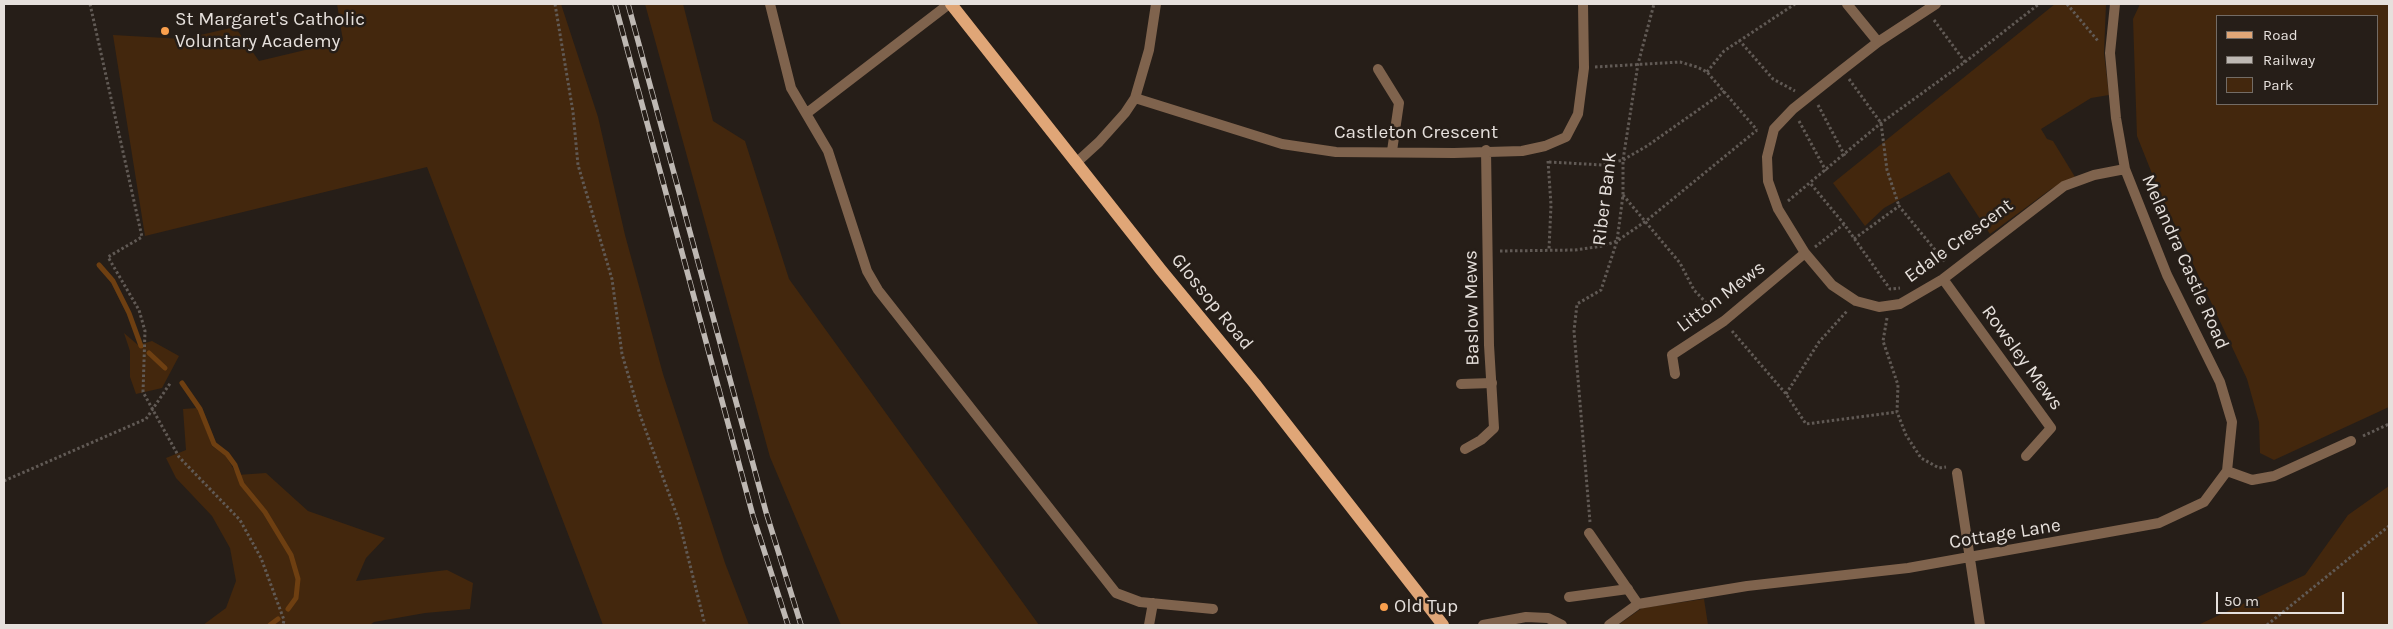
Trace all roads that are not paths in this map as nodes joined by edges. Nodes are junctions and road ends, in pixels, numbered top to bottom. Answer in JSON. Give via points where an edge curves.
{"nodes":[{"id":1,"x":770,"y":4,"type":"edge"},
{"id":2,"x":950,"y":4,"type":"edge"},
{"id":3,"x":1156,"y":4,"type":"edge"},
{"id":4,"x":1583,"y":4,"type":"edge"},
{"id":5,"x":1847,"y":4,"type":"edge"},
{"id":6,"x":1936,"y":4,"type":"edge"},
{"id":7,"x":2115,"y":4,"type":"edge"},
{"id":8,"x":1878,"y":42,"type":"junction"},
{"id":9,"x":1378,"y":69,"type":"dead end"},
{"id":10,"x":1135,"y":98,"type":"junction"},
{"id":11,"x":807,"y":113,"type":"junction"},
{"id":12,"x":1486,"y":150,"type":"junction"},
{"id":13,"x":1392,"y":151,"type":"junction"},
{"id":14,"x":1076,"y":162,"type":"junction"},
{"id":15,"x":2125,"y":169,"type":"junction"},
{"id":16,"x":1805,"y":253,"type":"junction"},
{"id":17,"x":1943,"y":279,"type":"junction"},
{"id":18,"x":1675,"y":374,"type":"dead end"},
{"id":19,"x":1492,"y":383,"type":"junction"},
{"id":20,"x":1461,"y":384,"type":"dead end"},
{"id":21,"x":2351,"y":441,"type":"road end"},
{"id":22,"x":1465,"y":449,"type":"dead end"},
{"id":23,"x":2026,"y":456,"type":"dead end"},
{"id":24,"x":2226,"y":471,"type":"junction"},
{"id":25,"x":1957,"y":473,"type":"road end"},
{"id":26,"x":1589,"y":533,"type":"road end"},
{"id":27,"x":1970,"y":557,"type":"junction"},
{"id":28,"x":1628,"y":590,"type":"junction"},
{"id":29,"x":1569,"y":597,"type":"dead end"},
{"id":30,"x":1153,"y":603,"type":"junction"},
{"id":31,"x":1638,"y":604,"type":"junction"},
{"id":32,"x":1213,"y":609,"type":"dead end"},
{"id":33,"x":1149,"y":625,"type":"edge"},
{"id":34,"x":1443,"y":625,"type":"edge"},
{"id":35,"x":1483,"y":625,"type":"edge"},
{"id":36,"x":1562,"y":625,"type":"edge"},
{"id":37,"x":1609,"y":625,"type":"edge"},
{"id":38,"x":1980,"y":625,"type":"edge"}],
"edges":[{"from":1,"to":11,"type":"street","via":[[791,88]]},
{"from":2,"to":11,"type":"street"},
{"from":2,"to":14,"type":"main road","name":"Glossop Road"},
{"from":3,"to":10,"type":"street","via":[[1149,50]]},
{"from":4,"to":12,"type":"street","name":"Castleton Crescent","via":[[1584,68],[1578,114],[1566,137],[1522,151]]},
{"from":5,"to":8,"type":"street"},
{"from":6,"to":8,"type":"street","name":"Edale Crescent"},
{"from":7,"to":15,"type":"street","name":"Melandra Castle Road","via":[[2110,53]]},
{"from":8,"to":16,"type":"street","name":"Edale Crescent","via":[[1774,129],[1766,157],[1768,181],[1778,209]]},
{"from":9,"to":13,"type":"street","via":[[1399,102]]},
{"from":10,"to":13,"type":"street","name":"Castleton Crescent","via":[[1282,144],[1336,152]]},
{"from":10,"to":14,"type":"street","via":[[1112,128]]},
{"from":11,"to":30,"type":"street","via":[[828,151],[867,271],[878,290],[1116,593]]},
{"from":12,"to":13,"type":"street","name":"Castleton Crescent","via":[[1454,153]]},
{"from":12,"to":19,"type":"street","name":"Baslow Mews"},
{"from":14,"to":34,"type":"main road","name":"Glossop Road"},
{"from":15,"to":17,"type":"street","name":"Edale Crescent","via":[[2094,175],[2064,186]]},
{"from":15,"to":24,"type":"street","name":"Melandra Castle Road","via":[[2167,275],[2220,382],[2232,422]]},
{"from":16,"to":17,"type":"street","name":"Edale Crescent","via":[[1832,285],[1856,301],[1880,307],[1900,304]]},
{"from":16,"to":18,"type":"street","name":"Litton Mews","via":[[1724,321],[1672,355]]},
{"from":17,"to":23,"type":"street","name":"Rowsley Mews","via":[[2051,428]]},
{"from":19,"to":20,"type":"street"},
{"from":19,"to":22,"type":"street","name":"Baslow Mews","via":[[1494,428],[1482,440]]},
{"from":21,"to":24,"type":"street","via":[[2274,476],[2252,480]]},
{"from":24,"to":27,"type":"street","name":"Cottage Lane","via":[[2204,502],[2159,523]]},
{"from":25,"to":27,"type":"street"},
{"from":26,"to":28,"type":"street"},
{"from":27,"to":31,"type":"street","name":"Cottage Lane","via":[[1908,568],[1747,586]]},
{"from":27,"to":38,"type":"street"},
{"from":28,"to":29,"type":"street"},
{"from":28,"to":31,"type":"street"},
{"from":30,"to":32,"type":"street"},
{"from":30,"to":33,"type":"street"},
{"from":31,"to":37,"type":"street","name":"Cottage Lane"},
{"from":35,"to":36,"type":"street","via":[[1526,617],[1548,618]]}]}
